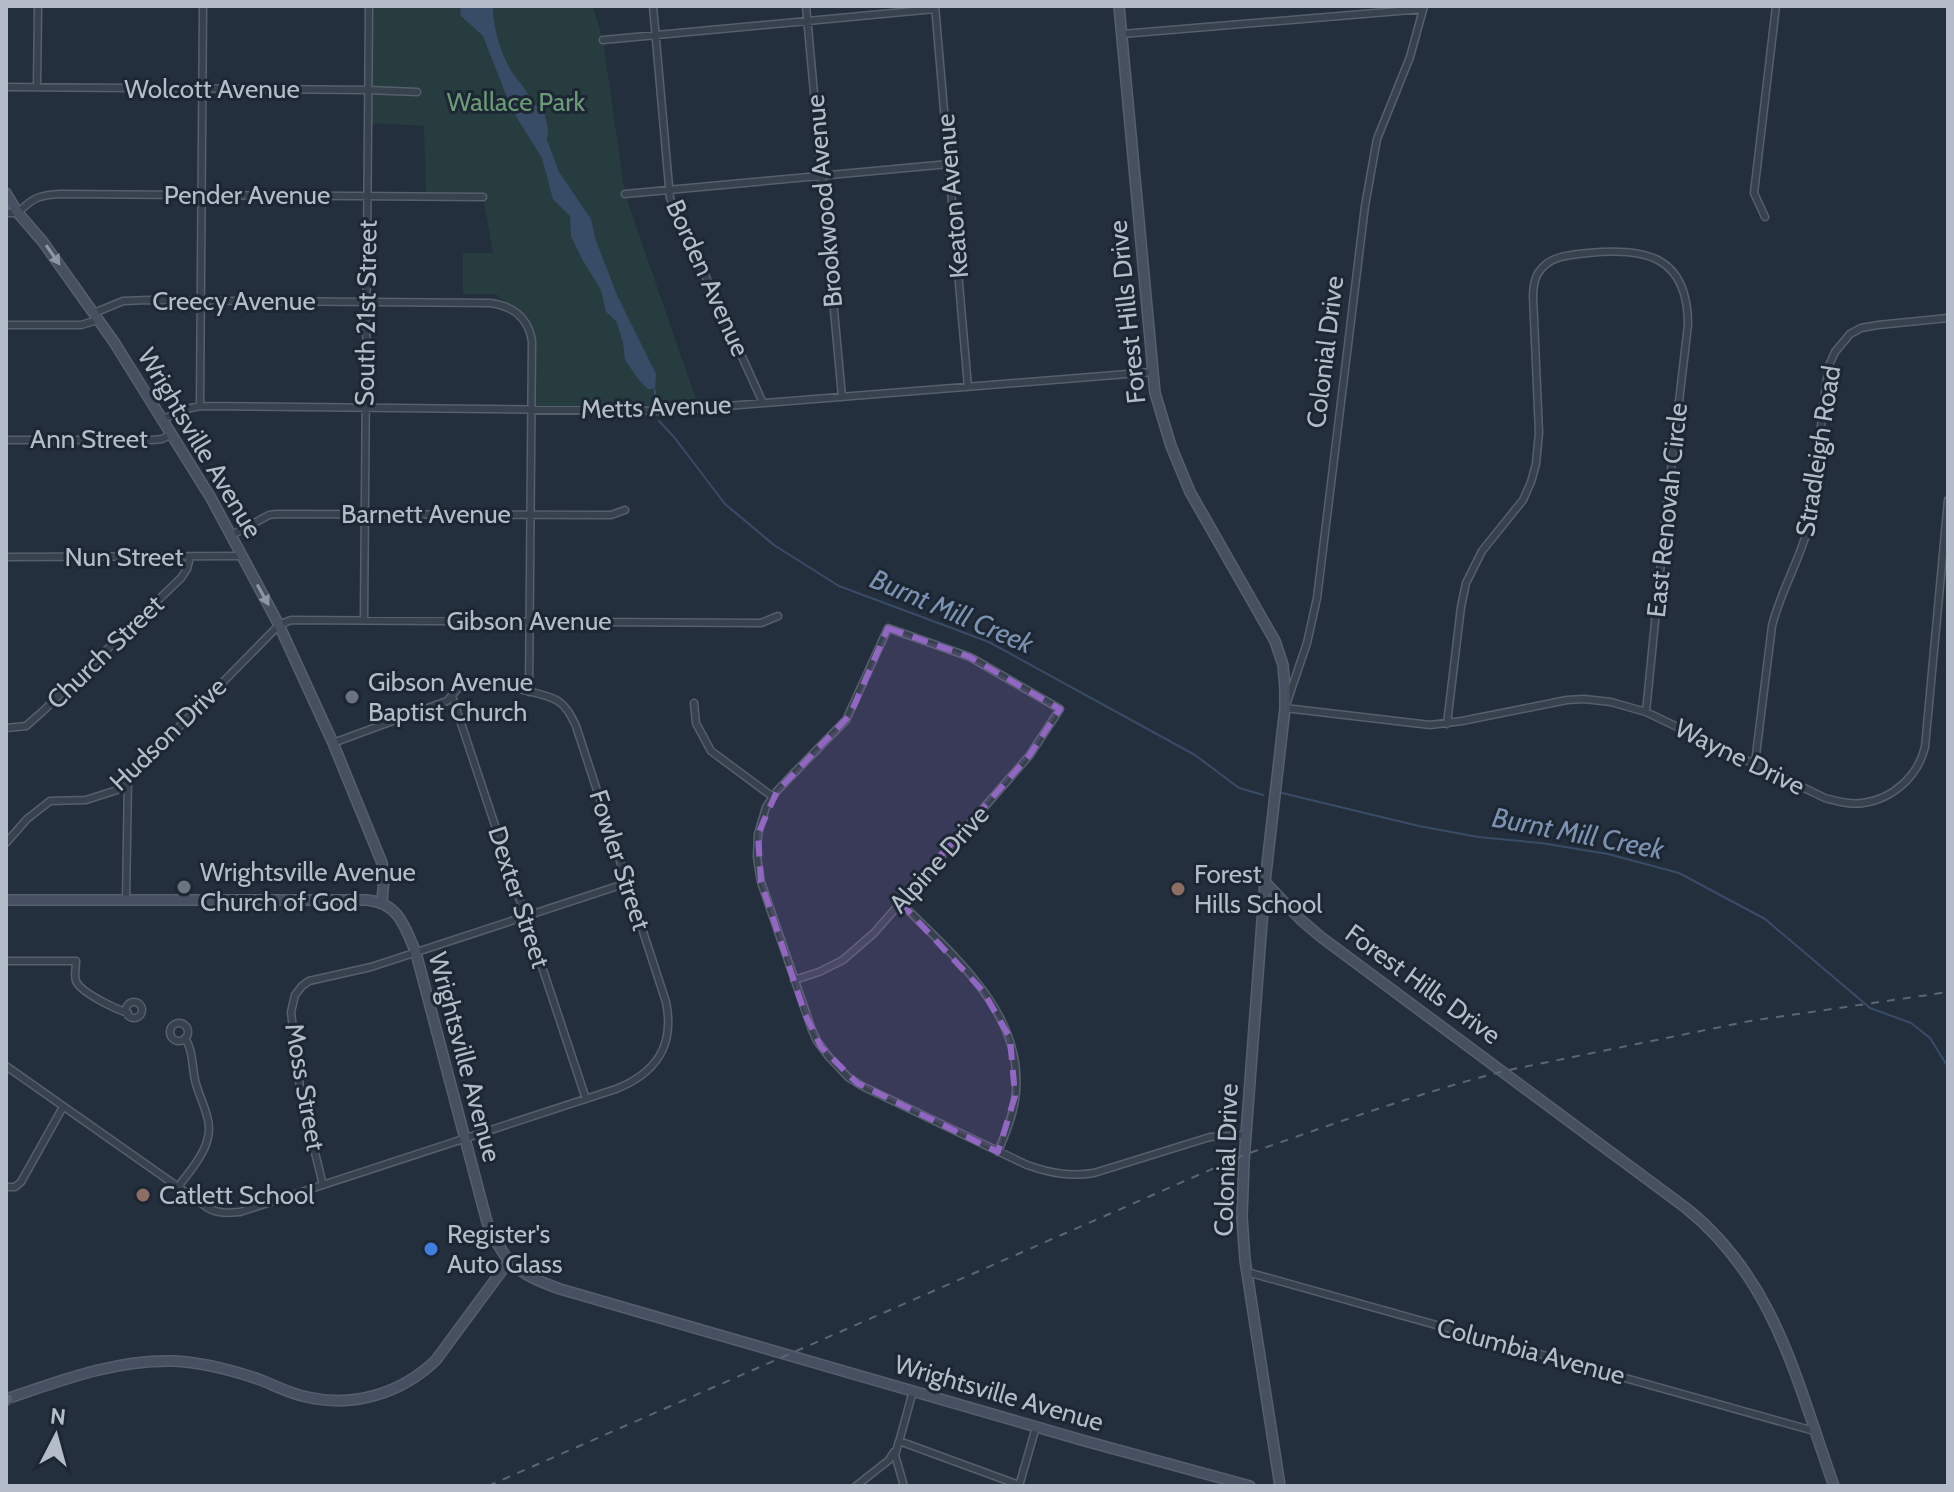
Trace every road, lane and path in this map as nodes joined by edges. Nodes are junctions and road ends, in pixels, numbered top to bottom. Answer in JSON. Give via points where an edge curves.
{"nodes":[{"id":1,"x":38,"y":6,"type":"edge"},
{"id":2,"x":203,"y":6,"type":"edge"},
{"id":3,"x":369,"y":6,"type":"edge"},
{"id":4,"x":653,"y":6,"type":"edge"},
{"id":5,"x":806,"y":6,"type":"edge"},
{"id":6,"x":1119,"y":6,"type":"edge"},
{"id":7,"x":1776,"y":6,"type":"edge"},
{"id":8,"x":1424,"y":7,"type":"edge"},
{"id":9,"x":935,"y":8,"type":"edge"},
{"id":10,"x":808,"y":21,"type":"junction"},
{"id":11,"x":1122,"y":34,"type":"junction"},
{"id":12,"x":656,"y":35,"type":"junction"},
{"id":13,"x":603,"y":40,"type":"dead end"},
{"id":14,"x":6,"y":87,"type":"edge"},
{"id":15,"x":37,"y":87,"type":"junction"},
{"id":16,"x":202,"y":88,"type":"junction"},
{"id":17,"x":368,"y":90,"type":"junction"},
{"id":18,"x":417,"y":92,"type":"dead end"},
{"id":19,"x":949,"y":164,"type":"junction"},
{"id":20,"x":822,"y":175,"type":"junction"},
{"id":21,"x":669,"y":188,"type":"junction"},
{"id":22,"x":6,"y":193,"type":"edge"},
{"id":23,"x":625,"y":194,"type":"dead end"},
{"id":24,"x":202,"y":195,"type":"junction"},
{"id":25,"x":367,"y":196,"type":"junction"},
{"id":26,"x":483,"y":197,"type":"dead end"},
{"id":27,"x":6,"y":213,"type":"edge"},
{"id":28,"x":18,"y":213,"type":"junction"},
{"id":29,"x":1765,"y":217,"type":"dead end"},
{"id":30,"x":201,"y":300,"type":"junction"},
{"id":31,"x":366,"y":302,"type":"junction"},
{"id":32,"x":96,"y":316,"type":"junction"},
{"id":33,"x":1948,"y":318,"type":"edge"},
{"id":34,"x":6,"y":325,"type":"edge"},
{"id":35,"x":1152,"y":372,"type":"junction"},
{"id":36,"x":968,"y":387,"type":"junction"},
{"id":37,"x":842,"y":397,"type":"junction"},
{"id":38,"x":763,"y":403,"type":"junction"},
{"id":39,"x":200,"y":406,"type":"junction"},
{"id":40,"x":365,"y":408,"type":"junction"},
{"id":41,"x":531,"y":409,"type":"junction"},
{"id":42,"x":162,"y":420,"type":"junction"},
{"id":43,"x":172,"y":434,"type":"junction"},
{"id":44,"x":6,"y":440,"type":"edge"},
{"id":45,"x":1948,"y":500,"type":"edge"},
{"id":46,"x":625,"y":510,"type":"dead end"},
{"id":47,"x":364,"y":514,"type":"junction"},
{"id":48,"x":530,"y":515,"type":"junction"},
{"id":49,"x":232,"y":535,"type":"junction"},
{"id":50,"x":242,"y":556,"type":"junction"},
{"id":51,"x":6,"y":557,"type":"edge"},
{"id":52,"x":190,"y":557,"type":"junction"},
{"id":53,"x":778,"y":616,"type":"dead end"},
{"id":54,"x":364,"y":620,"type":"junction"},
{"id":55,"x":530,"y":621,"type":"junction"},
{"id":56,"x":279,"y":625,"type":"junction"},
{"id":57,"x":529,"y":692,"type":"junction"},
{"id":58,"x":452,"y":696,"type":"junction"},
{"id":59,"x":694,"y":703,"type":"dead end"},
{"id":60,"x":1285,"y":708,"type":"junction"},
{"id":61,"x":1646,"y":712,"type":"junction"},
{"id":62,"x":1447,"y":724,"type":"junction"},
{"id":63,"x":6,"y":728,"type":"edge"},
{"id":64,"x":333,"y":743,"type":"junction"},
{"id":65,"x":1755,"y":763,"type":"junction"},
{"id":66,"x":128,"y":780,"type":"junction"},
{"id":67,"x":773,"y":797,"type":"junction"},
{"id":68,"x":6,"y":843,"type":"edge"},
{"id":69,"x":1265,"y":882,"type":"junction"},
{"id":70,"x":627,"y":883,"type":"junction"},
{"id":71,"x":6,"y":900,"type":"edge"},
{"id":72,"x":126,"y":900,"type":"junction"},
{"id":73,"x":900,"y":902,"type":"junction"},
{"id":74,"x":382,"y":903,"type":"junction"},
{"id":75,"x":526,"y":917,"type":"junction"},
{"id":76,"x":416,"y":953,"type":"junction"},
{"id":77,"x":6,"y":961,"type":"edge"},
{"id":78,"x":794,"y":980,"type":"junction"},
{"id":79,"x":128,"y":1013,"type":"dead end"},
{"id":80,"x":185,"y":1038,"type":"dead end"},
{"id":81,"x":6,"y":1066,"type":"edge"},
{"id":82,"x":586,"y":1099,"type":"junction"},
{"id":83,"x":63,"y":1107,"type":"junction"},
{"id":84,"x":1246,"y":1135,"type":"junction"},
{"id":85,"x":464,"y":1139,"type":"junction"},
{"id":86,"x":998,"y":1152,"type":"junction"},
{"id":87,"x":323,"y":1185,"type":"junction"},
{"id":88,"x":6,"y":1187,"type":"edge"},
{"id":89,"x":178,"y":1187,"type":"junction"},
{"id":90,"x":509,"y":1261,"type":"junction"},
{"id":91,"x":1247,"y":1272,"type":"junction"},
{"id":92,"x":913,"y":1391,"type":"junction"},
{"id":93,"x":6,"y":1399,"type":"edge"},
{"id":94,"x":1036,"y":1427,"type":"junction"},
{"id":95,"x":1814,"y":1431,"type":"junction"},
{"id":96,"x":899,"y":1441,"type":"junction"},
{"id":97,"x":856,"y":1486,"type":"edge"},
{"id":98,"x":904,"y":1486,"type":"edge"},
{"id":99,"x":1019,"y":1486,"type":"edge"},
{"id":100,"x":1250,"y":1486,"type":"edge"},
{"id":101,"x":1280,"y":1486,"type":"edge"},
{"id":102,"x":1834,"y":1486,"type":"edge"}],
"edges":[{"from":1,"to":15,"type":"street"},
{"from":2,"to":16,"type":"street"},
{"from":3,"to":17,"type":"street","name":"South 21st Street"},
{"from":4,"to":12,"type":"street","name":"Borden Avenue"},
{"from":5,"to":10,"type":"street","name":"Brookwood Avenue"},
{"from":6,"to":11,"type":"street","name":"Forest Hills Drive"},
{"from":7,"to":29,"type":"street","via":[[1754,193]]},
{"from":8,"to":11,"type":"street"},
{"from":8,"to":60,"type":"street","name":"Colonial Drive","via":[[1373,158],[1317,598]]},
{"from":9,"to":10,"type":"street"},
{"from":9,"to":19,"type":"street","name":"Keaton Avenue"},
{"from":10,"to":12,"type":"street"},
{"from":10,"to":20,"type":"street","name":"Brookwood Avenue"},
{"from":11,"to":35,"type":"street","name":"Forest Hills Drive"},
{"from":12,"to":13,"type":"street"},
{"from":12,"to":21,"type":"street","name":"Borden Avenue"},
{"from":14,"to":15,"type":"street","name":"Wolcott Avenue"},
{"from":15,"to":16,"type":"street","name":"Wolcott Avenue"},
{"from":16,"to":17,"type":"street","name":"Wolcott Avenue"},
{"from":16,"to":24,"type":"street"},
{"from":17,"to":18,"type":"street","name":"Wolcott Avenue"},
{"from":17,"to":25,"type":"street","name":"South 21st Street"},
{"from":19,"to":20,"type":"street"},
{"from":19,"to":36,"type":"street","name":"Keaton Avenue"},
{"from":20,"to":21,"type":"street"},
{"from":20,"to":37,"type":"street","name":"Brookwood Avenue"},
{"from":21,"to":23,"type":"street"},
{"from":21,"to":38,"type":"street","name":"Borden Avenue"},
{"from":22,"to":28,"type":"street","name":"Wrightsville Avenue"},
{"from":24,"to":25,"type":"street","name":"Pender Avenue"},
{"from":24,"to":28,"type":"street","name":"Pender Avenue","via":[[46,195],[29,201]]},
{"from":24,"to":30,"type":"street"},
{"from":25,"to":26,"type":"street","name":"Pender Avenue"},
{"from":25,"to":31,"type":"street","name":"South 21st Street"},
{"from":27,"to":28,"type":"street"},
{"from":28,"to":32,"type":"street","name":"Wrightsville Avenue","one_way":true},
{"from":30,"to":31,"type":"street","name":"Creecy Avenue"},
{"from":30,"to":32,"type":"street","name":"Creecy Avenue","via":[[129,300]]},
{"from":30,"to":39,"type":"street"},
{"from":31,"to":40,"type":"street","name":"South 21st Street"},
{"from":31,"to":41,"type":"street","name":"Creecy Avenue","via":[[510,307],[527,325],[532,341]]},
{"from":32,"to":34,"type":"street","name":"Creecy Avenue","via":[[75,326]]},
{"from":32,"to":42,"type":"street","name":"Wrightsville Avenue"},
{"from":33,"to":65,"type":"street","name":"Stradleigh Road","via":[[1861,328],[1831,357],[1810,520],[1772,626]]},
{"from":35,"to":36,"type":"street","name":"Metts Avenue"},
{"from":35,"to":60,"type":"street","name":"Forest Hills Drive","via":[[1166,433],[1190,492],[1275,641],[1283,665]]},
{"from":36,"to":37,"type":"street","name":"Metts Avenue"},
{"from":37,"to":38,"type":"street","name":"Metts Avenue"},
{"from":38,"to":41,"type":"street","name":"Metts Avenue","via":[[665,411]]},
{"from":39,"to":40,"type":"street","name":"Metts Avenue"},
{"from":39,"to":42,"type":"street","name":"Metts Avenue"},
{"from":40,"to":41,"type":"street","name":"Metts Avenue"},
{"from":40,"to":47,"type":"street","name":"South 21st Street"},
{"from":41,"to":48,"type":"street"},
{"from":42,"to":43,"type":"street","name":"Wrightsville Avenue"},
{"from":43,"to":44,"type":"street","name":"Ann Street","via":[[153,440]]},
{"from":43,"to":49,"type":"street","name":"Wrightsville Avenue"},
{"from":45,"to":65,"type":"street","name":"Wayne Drive","via":[[1926,738],[1914,772],[1886,796],[1848,803]]},
{"from":46,"to":48,"type":"street","name":"Barnett Avenue","via":[[611,515]]},
{"from":47,"to":48,"type":"street","name":"Barnett Avenue"},
{"from":47,"to":49,"type":"street","name":"Barnett Avenue","via":[[274,514]]},
{"from":47,"to":54,"type":"street","name":"South 21st Street"},
{"from":48,"to":55,"type":"street"},
{"from":49,"to":50,"type":"street","name":"Wrightsville Avenue"},
{"from":50,"to":52,"type":"street","name":"Nun Street"},
{"from":50,"to":56,"type":"street","name":"Wrightsville Avenue","one_way":true},
{"from":51,"to":52,"type":"street","name":"Nun Street"},
{"from":52,"to":63,"type":"street","name":"Church Street","via":[[181,578],[42,712],[23,727]]},
{"from":53,"to":55,"type":"street","name":"Gibson Avenue","via":[[761,623]]},
{"from":54,"to":55,"type":"street","name":"Gibson Avenue"},
{"from":54,"to":56,"type":"street","name":"Gibson Avenue","via":[[303,619]]},
{"from":55,"to":57,"type":"street"},
{"from":56,"to":64,"type":"street","name":"Wrightsville Avenue"},
{"from":56,"to":66,"type":"street","name":"Hudson Drive"},
{"from":57,"to":58,"type":"street","name":"Fowler Street","via":[[471,684]]},
{"from":57,"to":70,"type":"street","name":"Fowler Street","via":[[553,698],[571,715]]},
{"from":58,"to":64,"type":"street","name":"Fowler Street"},
{"from":58,"to":75,"type":"street","name":"Dexter Street"},
{"from":59,"to":67,"type":"street","via":[[696,723],[711,751]]},
{"from":60,"to":62,"type":"street","name":"Wayne Drive"},
{"from":60,"to":69,"type":"street","name":"Forest Hills Drive"},
{"from":61,"to":62,"type":"street","name":"Wayne Drive","via":[[1584,699]]},
{"from":61,"to":62,"type":"street","name":"East Renovah Circle","via":[[1688,308],[1675,274],[1653,257],[1609,251],[1560,257],[1538,274],[1533,296],[1536,464],[1523,500],[1482,551],[1466,583]]},
{"from":61,"to":65,"type":"street","name":"Wayne Drive"},
{"from":64,"to":74,"type":"street","name":"Wrightsville Avenue","via":[[382,863]]},
{"from":66,"to":68,"type":"street","name":"Hudson Drive","via":[[96,798],[45,804]]},
{"from":66,"to":72,"type":"street"},
{"from":67,"to":73,"type":"street","name":"Alpine Drive","via":[[846,720],[888,628],[970,657],[1060,709],[1021,767]]},
{"from":67,"to":78,"type":"street","via":[[760,829],[757,857]]},
{"from":69,"to":84,"type":"street","name":"Colonial Drive"},
{"from":69,"to":95,"type":"street","name":"Forest Hills Drive","via":[[1321,937],[1712,1230],[1740,1262],[1772,1315]]},
{"from":70,"to":75,"type":"street"},
{"from":70,"to":82,"type":"street","name":"Fowler Street","via":[[667,1010],[667,1035],[661,1054],[636,1080]]},
{"from":71,"to":72,"type":"street"},
{"from":72,"to":74,"type":"street"},
{"from":73,"to":78,"type":"street","name":"Alpine Drive","via":[[843,960]]},
{"from":73,"to":86,"type":"street","via":[[983,991],[1010,1038],[1015,1096]]},
{"from":74,"to":76,"type":"street","name":"Wrightsville Avenue","via":[[401,919]]},
{"from":75,"to":76,"type":"street"},
{"from":75,"to":82,"type":"street","name":"Dexter Street"},
{"from":76,"to":85,"type":"street","name":"Wrightsville Avenue"},
{"from":76,"to":87,"type":"street","name":"Moss Street","via":[[309,981],[292,1001],[301,1096]]},
{"from":77,"to":79,"type":"street","via":[[76,961],[75,980],[81,988]]},
{"from":78,"to":86,"type":"street","via":[[817,1041],[848,1077]]},
{"from":80,"to":89,"type":"street","via":[[210,1130],[205,1149]]},
{"from":81,"to":83,"type":"street"},
{"from":82,"to":85,"type":"street"},
{"from":83,"to":88,"type":"street","via":[[21,1182]]},
{"from":83,"to":89,"type":"street"},
{"from":84,"to":86,"type":"street","via":[[1210,1137],[1083,1175],[1047,1172]]},
{"from":84,"to":91,"type":"street","name":"Colonial Drive","via":[[1242,1217]]},
{"from":85,"to":87,"type":"street"},
{"from":85,"to":90,"type":"street","name":"Wrightsville Avenue","via":[[487,1222]]},
{"from":87,"to":89,"type":"street","via":[[240,1212],[215,1212]]},
{"from":90,"to":92,"type":"street","name":"Wrightsville Avenue","via":[[523,1274],[560,1289]]},
{"from":90,"to":93,"type":"street","via":[[429,1367],[392,1390],[363,1399],[317,1399],[222,1368],[154,1361],[94,1370]]},
{"from":91,"to":95,"type":"street","name":"Columbia Avenue"},
{"from":91,"to":101,"type":"street","name":"Colonial Drive"},
{"from":92,"to":94,"type":"street","name":"Wrightsville Avenue"},
{"from":92,"to":96,"type":"street"},
{"from":94,"to":99,"type":"street"},
{"from":94,"to":100,"type":"street","name":"Wrightsville Avenue"},
{"from":95,"to":102,"type":"street","name":"Forest Hills Drive"},
{"from":96,"to":97,"type":"street","via":[[889,1460]]},
{"from":96,"to":98,"type":"street","via":[[895,1455]]},
{"from":96,"to":99,"type":"street"}]}
